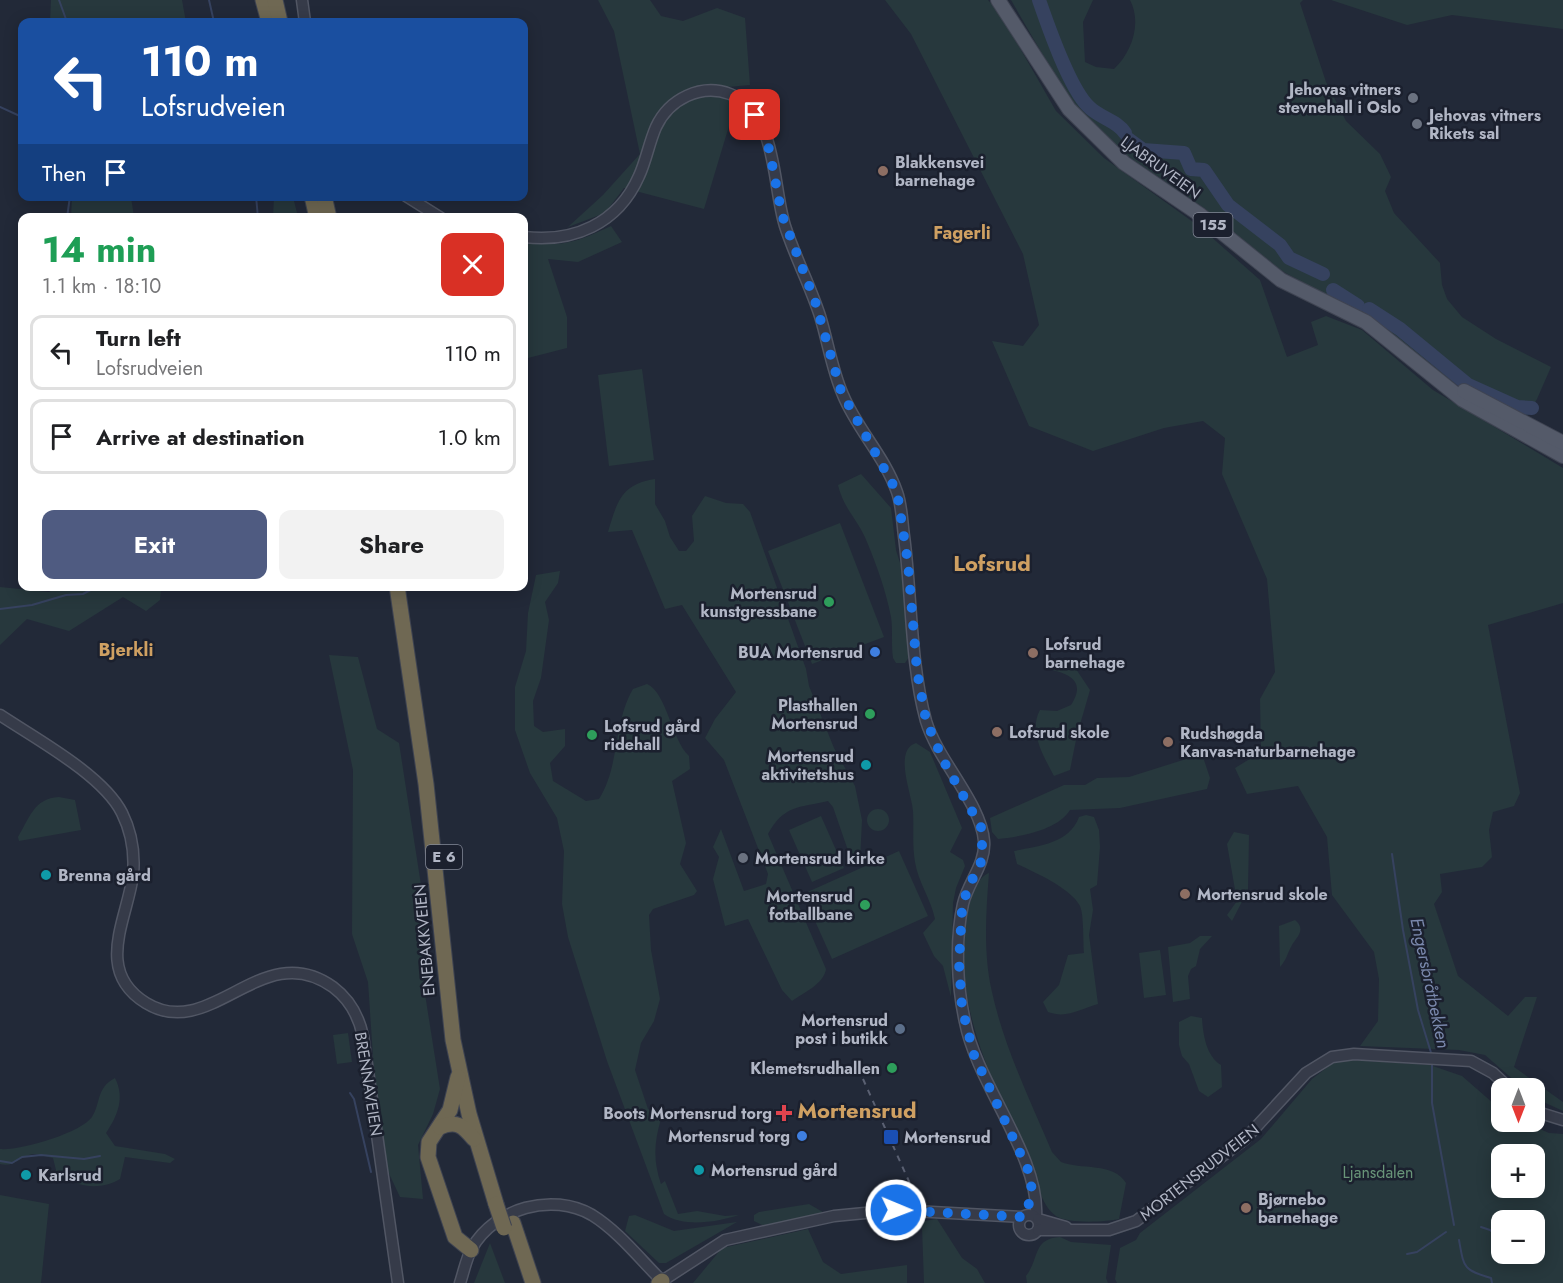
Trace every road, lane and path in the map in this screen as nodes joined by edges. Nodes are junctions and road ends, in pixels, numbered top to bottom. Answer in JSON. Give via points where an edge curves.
{"nodes":[{"id":1,"x":263,"y":0,"type":"edge"},
{"id":2,"x":275,"y":0,"type":"edge"},
{"id":3,"x":281,"y":0,"type":"edge"},
{"id":4,"x":302,"y":0,"type":"edge"},
{"id":5,"x":998,"y":0,"type":"edge"},
{"id":6,"x":268,"y":18,"type":"edge"},
{"id":7,"x":280,"y":18,"type":"edge"},
{"id":8,"x":281,"y":18,"type":"edge"},
{"id":9,"x":304,"y":18,"type":"edge"},
{"id":10,"x":414,"y":201,"type":"edge"},
{"id":11,"x":433,"y":213,"type":"edge"},
{"id":12,"x":528,"y":237,"type":"edge"},
{"id":13,"x":1436,"y":376,"type":"junction"},
{"id":14,"x":1563,"y":443,"type":"edge"},
{"id":15,"x":1563,"y":456,"type":"edge"},
{"id":16,"x":403,"y":592,"type":"edge"},
{"id":17,"x":408,"y":620,"type":"junction"},
{"id":18,"x":0,"y":714,"type":"edge"},
{"id":19,"x":459,"y":1071,"type":"junction"},
{"id":20,"x":1497,"y":1078,"type":"edge"},
{"id":21,"x":1545,"y":1114,"type":"edge"},
{"id":22,"x":1563,"y":1120,"type":"edge"},
{"id":23,"x":440,"y":1127,"type":"junction"},
{"id":24,"x":477,"y":1142,"type":"junction"},
{"id":25,"x":501,"y":1202,"type":"junction"},
{"id":26,"x":1030,"y":1221,"type":"junction"},
{"id":27,"x":509,"y":1225,"type":"junction"},
{"id":28,"x":474,"y":1245,"type":"junction"},
{"id":29,"x":661,"y":1282,"type":"edge"},
{"id":30,"x":398,"y":1283,"type":"edge"},
{"id":31,"x":460,"y":1283,"type":"edge"},
{"id":32,"x":523,"y":1283,"type":"edge"},
{"id":33,"x":533,"y":1283,"type":"edge"}],
"edges":[{"from":1,"to":6,"type":"highway"},
{"from":2,"to":7,"type":"highway"},
{"from":3,"to":8,"type":"highway"},
{"from":4,"to":9,"type":"street"},
{"from":5,"to":13,"type":"main road","name":"LJABRUVEIEN","number":"155","via":[[1059,96],[1112,152],[1199,214],[1272,273],[1298,290],[1366,322]]},
{"from":10,"to":11,"type":"street"},
{"from":12,"to":26,"type":"street","via":[[571,236],[611,216],[639,178],[661,118],[684,97],[701,91],[733,95],[748,105],[766,138],[782,215],[815,301],[841,391],[899,498],[918,680],[926,720],[943,760],[978,819],[984,840],[982,860],[962,909],[960,980],[964,1021],[974,1055],[1024,1159],[1032,1191]]},
{"from":13,"to":14,"type":"main road","name":"LJABRUVEIEN","number":"155"},
{"from":13,"to":15,"type":"main road","name":"LJABRUVEIEN","number":"155","via":[[1474,407]]},
{"from":16,"to":17,"type":"highway","name":"ENEBAKKVEIEN","number":"E 6"},
{"from":17,"to":19,"type":"highway","name":"ENEBAKKVEIEN","number":"E 6","via":[[447,1001]]},
{"from":17,"to":25,"type":"highway","name":"ENEBAKKVEIEN","number":"E 6","via":[[436,783],[464,1046]]},
{"from":18,"to":30,"type":"street","name":"BRENNAVEIEN","via":[[96,781],[123,816],[132,842],[134,867],[117,937],[117,954],[121,974],[138,996],[162,1010],[190,1011],[263,977],[295,973],[325,982],[349,1003],[363,1036]]},
{"from":19,"to":23,"type":"highway"},
{"from":19,"to":24,"type":"highway","name":"ENEBAKKVEIEN","number":"E 6"},
{"from":20,"to":26,"type":"street","name":"MORTENSRUDVEIEN","via":[[1486,1068],[1461,1060],[1337,1056],[1316,1064],[1250,1135],[1136,1221],[1109,1230]]},
{"from":21,"to":22,"type":"street"},
{"from":23,"to":24,"type":"highway","via":[[452,1123],[462,1126]]},
{"from":23,"to":28,"type":"highway","via":[[429,1142],[428,1157],[458,1240]]},
{"from":24,"to":25,"type":"highway","name":"ENEBAKKVEIEN","number":"E 6"},
{"from":25,"to":27,"type":"highway","name":"ENEBAKKVEIEN","number":"E 6","bridge":true},
{"from":26,"to":29,"type":"street","name":"MORTENSRUDVEIEN","via":[[939,1211],[851,1214],[751,1232],[718,1243]]},
{"from":27,"to":32,"type":"highway","name":"ENEBAKKVEIEN","number":"E 6"},
{"from":27,"to":33,"type":"highway","name":"ENEBAKKVEIEN","number":"E 6"},
{"from":28,"to":29,"type":"street","via":[[490,1227],[515,1211],[535,1205],[565,1205],[599,1220]]},
{"from":28,"to":31,"type":"street"}]}
